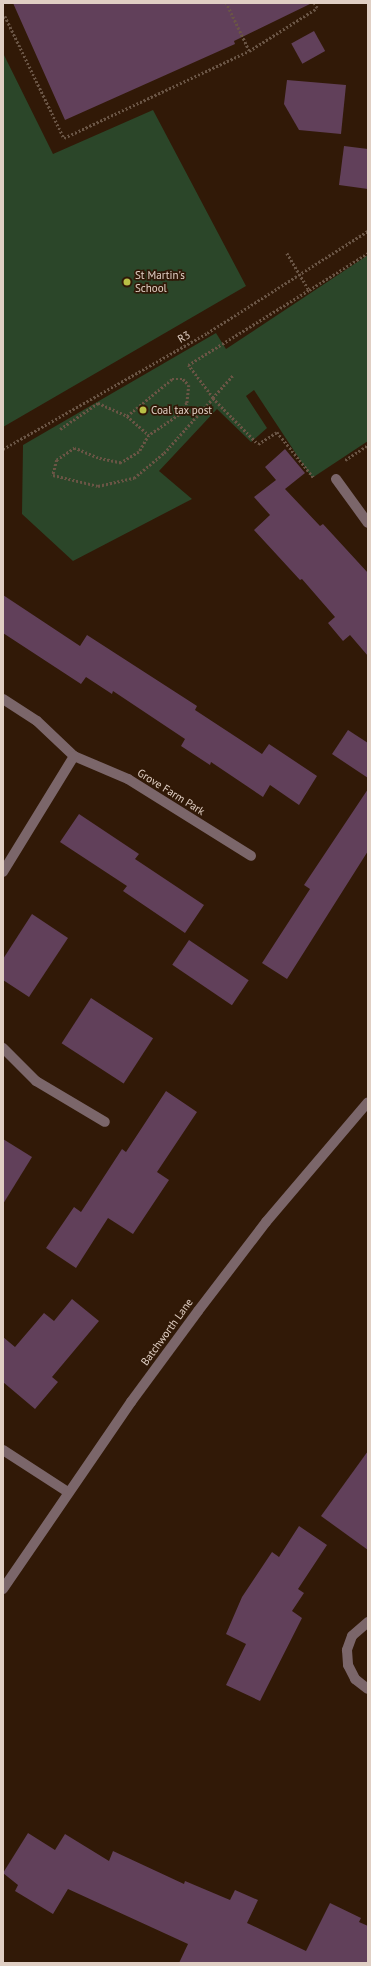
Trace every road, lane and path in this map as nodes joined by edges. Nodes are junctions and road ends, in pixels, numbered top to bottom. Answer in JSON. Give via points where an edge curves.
{"nodes":[{"id":1,"x":226,"y":3,"type":"edge"},
{"id":2,"x":314,"y":3,"type":"edge"},
{"id":3,"x":5,"y":16,"type":"dead end"},
{"id":4,"x":249,"y":51,"type":"junction"},
{"id":5,"x":368,"y":231,"type":"edge"},
{"id":6,"x":288,"y":253,"type":"dead end"},
{"id":7,"x":368,"y":253,"type":"edge"},
{"id":8,"x":300,"y":275,"type":"junction"},
{"id":9,"x":309,"y":290,"type":"junction"},
{"id":10,"x":233,"y":376,"type":"dead end"},
{"id":11,"x":213,"y":398,"type":"junction"},
{"id":12,"x":127,"y":416,"type":"junction"},
{"id":13,"x":60,"y":429,"type":"dead end"},
{"id":14,"x":149,"y":435,"type":"junction"},
{"id":15,"x":368,"y":445,"type":"edge"},
{"id":16,"x":3,"y":449,"type":"edge"},
{"id":17,"x":342,"y":462,"type":"dead end"},
{"id":18,"x":322,"y":475,"type":"dead end"},
{"id":19,"x":336,"y":479,"type":"dead end"},
{"id":20,"x":368,"y":523,"type":"edge"},
{"id":21,"x":3,"y":699,"type":"edge"},
{"id":22,"x":74,"y":756,"type":"junction"},
{"id":23,"x":251,"y":856,"type":"dead end"},
{"id":24,"x":3,"y":872,"type":"edge"},
{"id":25,"x":3,"y":1048,"type":"edge"},
{"id":26,"x":368,"y":1102,"type":"edge"},
{"id":27,"x":105,"y":1122,"type":"dead end"},
{"id":28,"x":3,"y":1450,"type":"edge"},
{"id":29,"x":68,"y":1492,"type":"junction"},
{"id":30,"x":3,"y":1589,"type":"edge"},
{"id":31,"x":368,"y":1622,"type":"edge"},
{"id":32,"x":368,"y":1689,"type":"edge"}],
"edges":[{"from":1,"to":4,"type":"path"},
{"from":2,"to":4,"type":"path","via":[[316,8]]},
{"from":3,"to":4,"type":"path","via":[[64,138]]},
{"from":5,"to":8,"type":"path","name":"R3"},
{"from":6,"to":8,"type":"path"},
{"from":7,"to":9,"type":"path"},
{"from":8,"to":9,"type":"path"},
{"from":8,"to":16,"type":"path","name":"R3","via":[[208,333]]},
{"from":9,"to":11,"type":"path","via":[[188,364]]},
{"from":10,"to":11,"type":"path"},
{"from":11,"to":14,"type":"path","via":[[164,453],[134,478],[98,486],[52,475],[57,460],[75,448],[98,458],[121,463],[139,452]]},
{"from":11,"to":18,"type":"path","via":[[258,444],[278,432],[315,480]]},
{"from":12,"to":13,"type":"path","via":[[98,403]]},
{"from":12,"to":14,"type":"path"},
{"from":12,"to":14,"type":"path","via":[[172,378],[183,379],[189,386],[187,403],[179,415]]},
{"from":15,"to":17,"type":"path"},
{"from":19,"to":20,"type":"street"},
{"from":21,"to":22,"type":"street","name":"Grove Farm Park","via":[[37,721]]},
{"from":22,"to":23,"type":"street","name":"Grove Farm Park","via":[[128,779]]},
{"from":22,"to":24,"type":"street"},
{"from":25,"to":27,"type":"street","via":[[36,1081]]},
{"from":26,"to":29,"type":"street","name":"Batchworth Lane","via":[[266,1222],[212,1292]]},
{"from":28,"to":29,"type":"street"},
{"from":29,"to":30,"type":"street","name":"Batchworth Lane"},
{"from":31,"to":32,"type":"street","via":[[352,1636],[347,1650],[348,1665],[355,1679]]}]}
